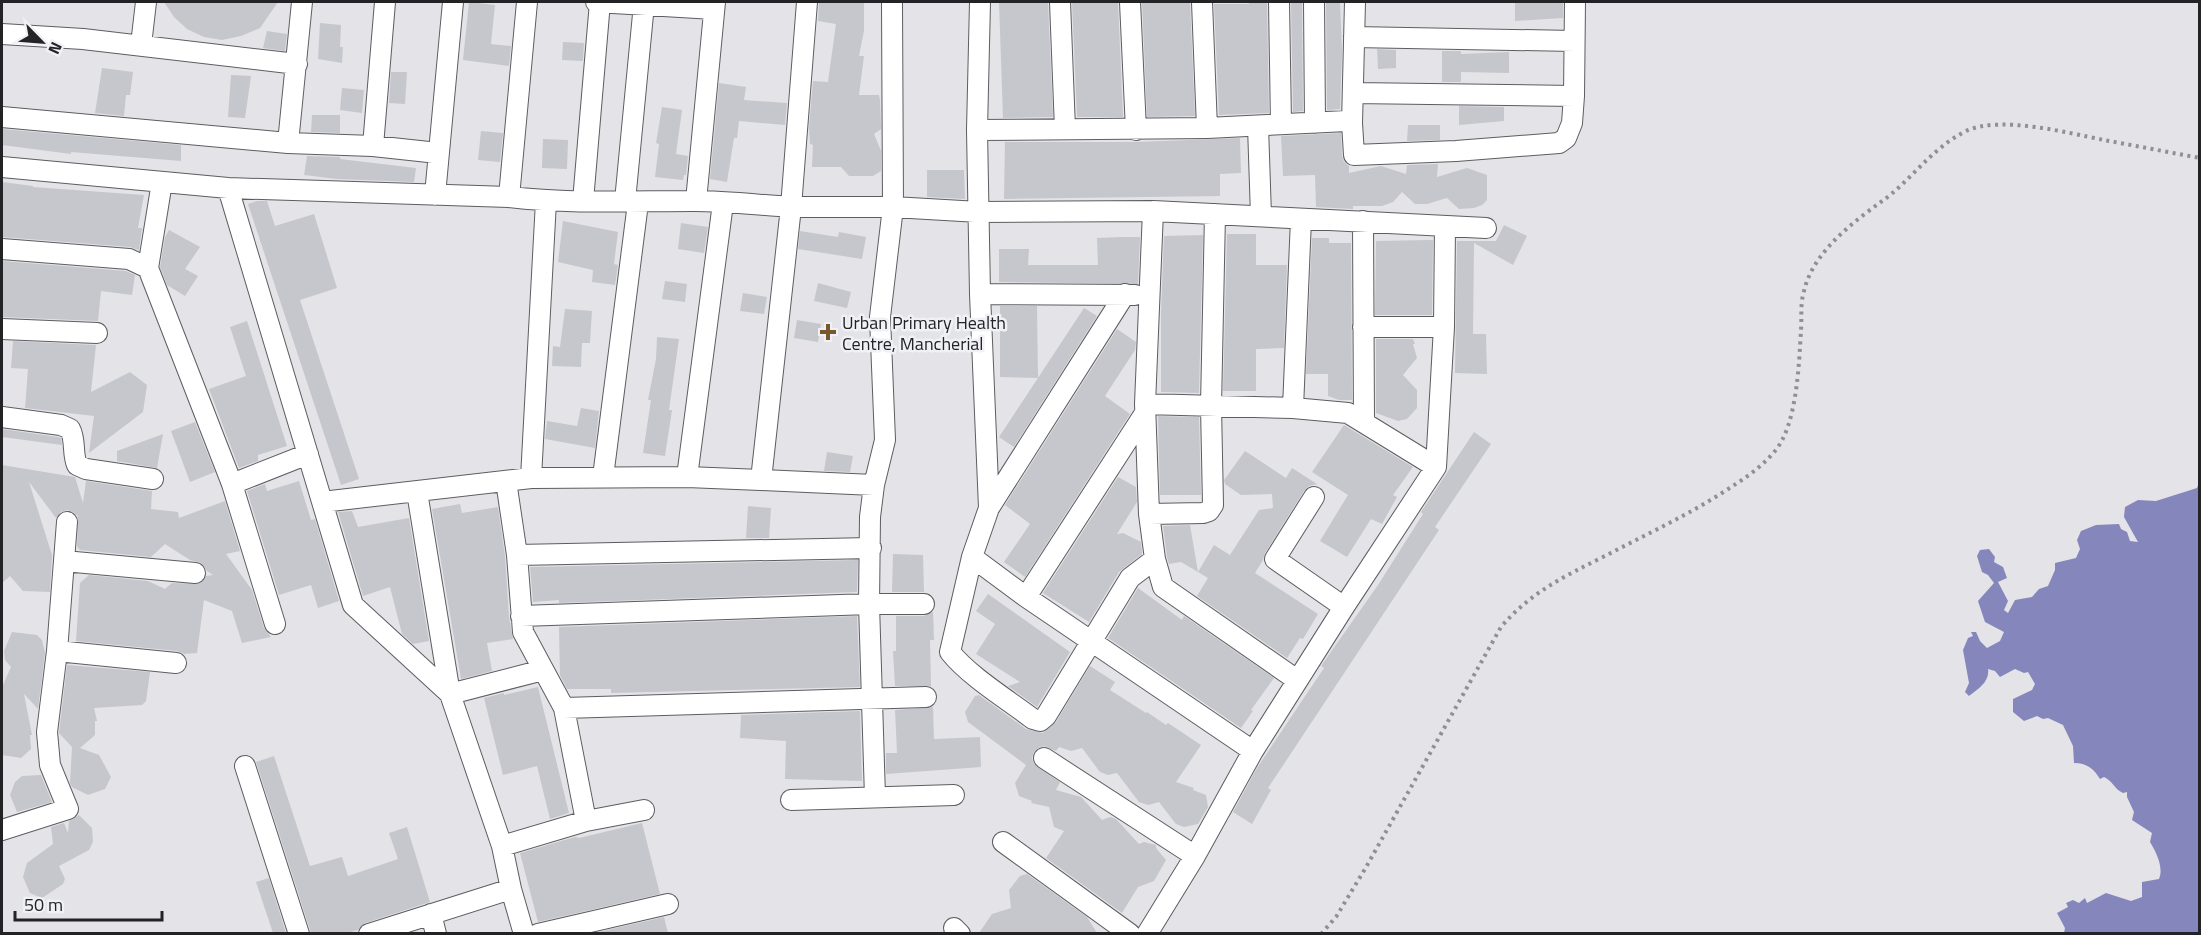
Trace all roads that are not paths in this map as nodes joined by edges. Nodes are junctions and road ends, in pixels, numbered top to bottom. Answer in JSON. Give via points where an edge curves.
{"nodes":[{"id":1,"x":146,"y":2,"type":"edge"},
{"id":2,"x":302,"y":2,"type":"edge"},
{"id":3,"x":385,"y":2,"type":"edge"},
{"id":4,"x":453,"y":2,"type":"edge"},
{"id":5,"x":527,"y":2,"type":"edge"},
{"id":6,"x":598,"y":2,"type":"edge"},
{"id":7,"x":807,"y":2,"type":"edge"},
{"id":8,"x":891,"y":2,"type":"edge"},
{"id":9,"x":980,"y":2,"type":"edge"},
{"id":10,"x":1060,"y":2,"type":"edge"},
{"id":11,"x":1130,"y":2,"type":"edge"},
{"id":12,"x":1202,"y":2,"type":"edge"},
{"id":13,"x":1279,"y":2,"type":"edge"},
{"id":14,"x":1314,"y":2,"type":"edge"},
{"id":15,"x":1355,"y":2,"type":"edge"},
{"id":16,"x":1575,"y":2,"type":"edge"},
{"id":17,"x":644,"y":4,"type":"junction"},
{"id":18,"x":715,"y":5,"type":"edge"},
{"id":19,"x":2,"y":34,"type":"edge"},
{"id":20,"x":1354,"y":37,"type":"junction"},
{"id":21,"x":1574,"y":40,"type":"junction"},
{"id":22,"x":141,"y":45,"type":"junction"},
{"id":23,"x":297,"y":64,"type":"junction"},
{"id":24,"x":1353,"y":93,"type":"junction"},
{"id":25,"x":1574,"y":96,"type":"junction"},
{"id":26,"x":2,"y":117,"type":"edge"},
{"id":27,"x":1315,"y":123,"type":"junction"},
{"id":28,"x":1352,"y":123,"type":"junction"},
{"id":29,"x":1281,"y":124,"type":"junction"},
{"id":30,"x":1258,"y":126,"type":"junction"},
{"id":31,"x":1065,"y":129,"type":"junction"},
{"id":32,"x":1207,"y":129,"type":"junction"},
{"id":33,"x":977,"y":130,"type":"junction"},
{"id":34,"x":1136,"y":130,"type":"junction"},
{"id":35,"x":288,"y":143,"type":"junction"},
{"id":36,"x":373,"y":146,"type":"junction"},
{"id":37,"x":438,"y":153,"type":"junction"},
{"id":38,"x":2,"y":166,"type":"edge"},
{"id":39,"x":162,"y":182,"type":"junction"},
{"id":40,"x":228,"y":188,"type":"junction"},
{"id":41,"x":435,"y":195,"type":"junction"},
{"id":42,"x":509,"y":197,"type":"junction"},
{"id":43,"x":546,"y":201,"type":"junction"},
{"id":44,"x":583,"y":201,"type":"junction"},
{"id":45,"x":696,"y":201,"type":"junction"},
{"id":46,"x":632,"y":202,"type":"junction"},
{"id":47,"x":723,"y":203,"type":"junction"},
{"id":48,"x":791,"y":207,"type":"junction"},
{"id":49,"x":893,"y":207,"type":"junction"},
{"id":50,"x":1153,"y":211,"type":"junction"},
{"id":51,"x":978,"y":212,"type":"junction"},
{"id":52,"x":1215,"y":214,"type":"junction"},
{"id":53,"x":1261,"y":216,"type":"junction"},
{"id":54,"x":1301,"y":219,"type":"junction"},
{"id":55,"x":1363,"y":221,"type":"junction"},
{"id":56,"x":1445,"y":226,"type":"junction"},
{"id":57,"x":1486,"y":228,"type":"dead end"},
{"id":58,"x":2,"y":249,"type":"edge"},
{"id":59,"x":148,"y":268,"type":"junction"},
{"id":60,"x":980,"y":294,"type":"junction"},
{"id":61,"x":1125,"y":294,"type":"junction"},
{"id":62,"x":1149,"y":295,"type":"junction"},
{"id":63,"x":1363,"y":327,"type":"junction"},
{"id":64,"x":1444,"y":327,"type":"junction"},
{"id":65,"x":2,"y":329,"type":"edge"},
{"id":66,"x":97,"y":333,"type":"dead end"},
{"id":67,"x":1211,"y":406,"type":"junction"},
{"id":68,"x":1145,"y":408,"type":"junction"},
{"id":69,"x":1293,"y":408,"type":"junction"},
{"id":70,"x":2,"y":417,"type":"edge"},
{"id":71,"x":1364,"y":422,"type":"junction"},
{"id":72,"x":308,"y":454,"type":"junction"},
{"id":73,"x":1436,"y":467,"type":"junction"},
{"id":74,"x":603,"y":477,"type":"junction"},
{"id":75,"x":687,"y":477,"type":"junction"},
{"id":76,"x":531,"y":478,"type":"junction"},
{"id":77,"x":153,"y":479,"type":"dead end"},
{"id":78,"x":761,"y":480,"type":"junction"},
{"id":79,"x":506,"y":481,"type":"junction"},
{"id":80,"x":232,"y":484,"type":"junction"},
{"id":81,"x":874,"y":485,"type":"junction"},
{"id":82,"x":417,"y":492,"type":"junction"},
{"id":83,"x":1314,"y":497,"type":"dead end"},
{"id":84,"x":322,"y":502,"type":"junction"},
{"id":85,"x":989,"y":508,"type":"junction"},
{"id":86,"x":1149,"y":514,"type":"junction"},
{"id":87,"x":67,"y":522,"type":"dead end"},
{"id":88,"x":871,"y":548,"type":"junction"},
{"id":89,"x":517,"y":555,"type":"junction"},
{"id":90,"x":972,"y":557,"type":"junction"},
{"id":91,"x":1155,"y":559,"type":"junction"},
{"id":92,"x":64,"y":561,"type":"junction"},
{"id":93,"x":195,"y":573,"type":"dead end"},
{"id":94,"x":1026,"y":597,"type":"junction"},
{"id":95,"x":869,"y":604,"type":"junction"},
{"id":96,"x":924,"y":604,"type":"dead end"},
{"id":97,"x":1344,"y":606,"type":"junction"},
{"id":98,"x":521,"y":616,"type":"junction"},
{"id":99,"x":275,"y":624,"type":"dead end"},
{"id":100,"x":1092,"y":642,"type":"junction"},
{"id":101,"x":57,"y":651,"type":"junction"},
{"id":102,"x":176,"y":663,"type":"dead end"},
{"id":103,"x":543,"y":670,"type":"junction"},
{"id":104,"x":1297,"y":680,"type":"junction"},
{"id":105,"x":450,"y":694,"type":"junction"},
{"id":106,"x":872,"y":697,"type":"junction"},
{"id":107,"x":926,"y":697,"type":"dead end"},
{"id":108,"x":564,"y":708,"type":"junction"},
{"id":109,"x":1253,"y":751,"type":"junction"},
{"id":110,"x":1044,"y":758,"type":"dead end"},
{"id":111,"x":245,"y":766,"type":"dead end"},
{"id":112,"x":954,"y":795,"type":"dead end"},
{"id":113,"x":875,"y":797,"type":"junction"},
{"id":114,"x":791,"y":800,"type":"dead end"},
{"id":115,"x":644,"y":810,"type":"dead end"},
{"id":116,"x":586,"y":821,"type":"junction"},
{"id":117,"x":2,"y":830,"type":"edge"},
{"id":118,"x":1003,"y":842,"type":"dead end"},
{"id":119,"x":502,"y":846,"type":"junction"},
{"id":120,"x":1196,"y":856,"type":"junction"},
{"id":121,"x":511,"y":889,"type":"junction"},
{"id":122,"x":668,"y":904,"type":"dead end"},
{"id":123,"x":430,"y":914,"type":"junction"},
{"id":124,"x":299,"y":933,"type":"edge"},
{"id":125,"x":369,"y":933,"type":"edge"},
{"id":126,"x":436,"y":933,"type":"edge"},
{"id":127,"x":524,"y":933,"type":"edge"},
{"id":128,"x":538,"y":933,"type":"edge"},
{"id":129,"x":1130,"y":933,"type":"edge"},
{"id":130,"x":1147,"y":933,"type":"edge"}],
"edges":[{"from":1,"to":22,"type":"street"},
{"from":2,"to":23,"type":"street"},
{"from":3,"to":36,"type":"street"},
{"from":4,"to":37,"type":"street"},
{"from":5,"to":42,"type":"street"},
{"from":6,"to":17,"type":"street"},
{"from":6,"to":44,"type":"street"},
{"from":7,"to":48,"type":"street"},
{"from":8,"to":49,"type":"street"},
{"from":9,"to":33,"type":"street"},
{"from":10,"to":31,"type":"street"},
{"from":11,"to":34,"type":"street"},
{"from":12,"to":32,"type":"street"},
{"from":13,"to":29,"type":"street"},
{"from":14,"to":27,"type":"street"},
{"from":15,"to":20,"type":"street"},
{"from":16,"to":21,"type":"street"},
{"from":17,"to":18,"type":"street"},
{"from":17,"to":46,"type":"street"},
{"from":18,"to":45,"type":"street"},
{"from":19,"to":22,"type":"street"},
{"from":20,"to":21,"type":"street"},
{"from":20,"to":24,"type":"street"},
{"from":21,"to":25,"type":"street"},
{"from":22,"to":23,"type":"street"},
{"from":23,"to":35,"type":"street"},
{"from":24,"to":25,"type":"street"},
{"from":24,"to":28,"type":"street"},
{"from":25,"to":28,"type":"street","via":[[1572,123],[1566,138],[1559,143],[1354,155]]},
{"from":26,"to":35,"type":"street"},
{"from":27,"to":28,"type":"street"},
{"from":27,"to":29,"type":"street"},
{"from":29,"to":30,"type":"street"},
{"from":30,"to":32,"type":"street"},
{"from":30,"to":53,"type":"street"},
{"from":31,"to":33,"type":"street"},
{"from":31,"to":34,"type":"street"},
{"from":32,"to":34,"type":"street"},
{"from":33,"to":51,"type":"street"},
{"from":35,"to":36,"type":"street"},
{"from":36,"to":37,"type":"street"},
{"from":37,"to":41,"type":"street"},
{"from":38,"to":39,"type":"street"},
{"from":39,"to":40,"type":"street"},
{"from":39,"to":59,"type":"street"},
{"from":40,"to":41,"type":"street"},
{"from":40,"to":72,"type":"street"},
{"from":41,"to":42,"type":"street"},
{"from":42,"to":43,"type":"street"},
{"from":43,"to":44,"type":"street"},
{"from":43,"to":76,"type":"street"},
{"from":44,"to":46,"type":"street"},
{"from":45,"to":46,"type":"street"},
{"from":45,"to":47,"type":"street"},
{"from":46,"to":74,"type":"street"},
{"from":47,"to":48,"type":"street"},
{"from":47,"to":75,"type":"street"},
{"from":48,"to":49,"type":"street"},
{"from":48,"to":78,"type":"street"},
{"from":49,"to":51,"type":"street"},
{"from":49,"to":81,"type":"street","via":[[880,317],[885,440]]},
{"from":50,"to":51,"type":"street"},
{"from":50,"to":52,"type":"street"},
{"from":50,"to":62,"type":"street"},
{"from":51,"to":60,"type":"street"},
{"from":52,"to":53,"type":"street"},
{"from":52,"to":67,"type":"street"},
{"from":53,"to":54,"type":"street"},
{"from":54,"to":55,"type":"street"},
{"from":54,"to":69,"type":"street"},
{"from":55,"to":56,"type":"street"},
{"from":55,"to":63,"type":"street"},
{"from":56,"to":57,"type":"street"},
{"from":56,"to":64,"type":"street"},
{"from":58,"to":59,"type":"street","via":[[129,259]]},
{"from":59,"to":80,"type":"street"},
{"from":60,"to":61,"type":"street"},
{"from":60,"to":85,"type":"street"},
{"from":61,"to":62,"type":"street"},
{"from":61,"to":85,"type":"street"},
{"from":62,"to":68,"type":"street"},
{"from":63,"to":64,"type":"street"},
{"from":63,"to":71,"type":"street"},
{"from":64,"to":73,"type":"street"},
{"from":65,"to":66,"type":"street"},
{"from":67,"to":68,"type":"street"},
{"from":67,"to":69,"type":"street"},
{"from":67,"to":86,"type":"street","via":[[1209,511]]},
{"from":68,"to":86,"type":"street"},
{"from":68,"to":94,"type":"street"},
{"from":69,"to":71,"type":"street","via":[[1348,413]]},
{"from":70,"to":77,"type":"street","via":[[70,429],[74,458],[77,465],[86,469]]},
{"from":71,"to":73,"type":"street"},
{"from":72,"to":80,"type":"street"},
{"from":72,"to":84,"type":"street"},
{"from":73,"to":97,"type":"street"},
{"from":74,"to":75,"type":"street"},
{"from":74,"to":76,"type":"street"},
{"from":75,"to":78,"type":"street"},
{"from":76,"to":79,"type":"street"},
{"from":78,"to":81,"type":"street"},
{"from":79,"to":82,"type":"street"},
{"from":79,"to":89,"type":"street"},
{"from":80,"to":99,"type":"street"},
{"from":81,"to":88,"type":"street"},
{"from":82,"to":84,"type":"street"},
{"from":82,"to":105,"type":"street"},
{"from":83,"to":97,"type":"street","via":[[1275,559]]},
{"from":84,"to":105,"type":"street","via":[[353,605]]},
{"from":85,"to":90,"type":"street"},
{"from":86,"to":91,"type":"street"},
{"from":87,"to":92,"type":"street"},
{"from":88,"to":89,"type":"street"},
{"from":88,"to":95,"type":"street"},
{"from":89,"to":98,"type":"street"},
{"from":90,"to":94,"type":"street"},
{"from":90,"to":100,"type":"street","via":[[950,652],[1033,719],[1040,721],[1046,716]]},
{"from":91,"to":100,"type":"street","via":[[1130,578]]},
{"from":91,"to":104,"type":"street","via":[[1163,587]]},
{"from":92,"to":93,"type":"street"},
{"from":92,"to":101,"type":"street"},
{"from":94,"to":100,"type":"street"},
{"from":95,"to":96,"type":"street"},
{"from":95,"to":98,"type":"street"},
{"from":95,"to":106,"type":"street"},
{"from":97,"to":104,"type":"street"},
{"from":98,"to":103,"type":"street","via":[[523,632]]},
{"from":100,"to":109,"type":"street"},
{"from":101,"to":102,"type":"street"},
{"from":101,"to":117,"type":"street","via":[[47,732],[50,765],[68,809]]},
{"from":103,"to":105,"type":"street"},
{"from":103,"to":108,"type":"street"},
{"from":104,"to":109,"type":"street"},
{"from":105,"to":119,"type":"street"},
{"from":106,"to":107,"type":"street"},
{"from":106,"to":108,"type":"street"},
{"from":106,"to":113,"type":"street"},
{"from":108,"to":116,"type":"street"},
{"from":109,"to":120,"type":"street"},
{"from":110,"to":120,"type":"street"},
{"from":111,"to":124,"type":"street"},
{"from":112,"to":113,"type":"street"},
{"from":113,"to":114,"type":"street"},
{"from":115,"to":116,"type":"street"},
{"from":116,"to":119,"type":"street"},
{"from":118,"to":129,"type":"street"},
{"from":119,"to":121,"type":"street"},
{"from":120,"to":130,"type":"street"},
{"from":121,"to":123,"type":"street"},
{"from":121,"to":127,"type":"street"},
{"from":122,"to":128,"type":"street"},
{"from":123,"to":125,"type":"street"},
{"from":123,"to":126,"type":"street"}]}
